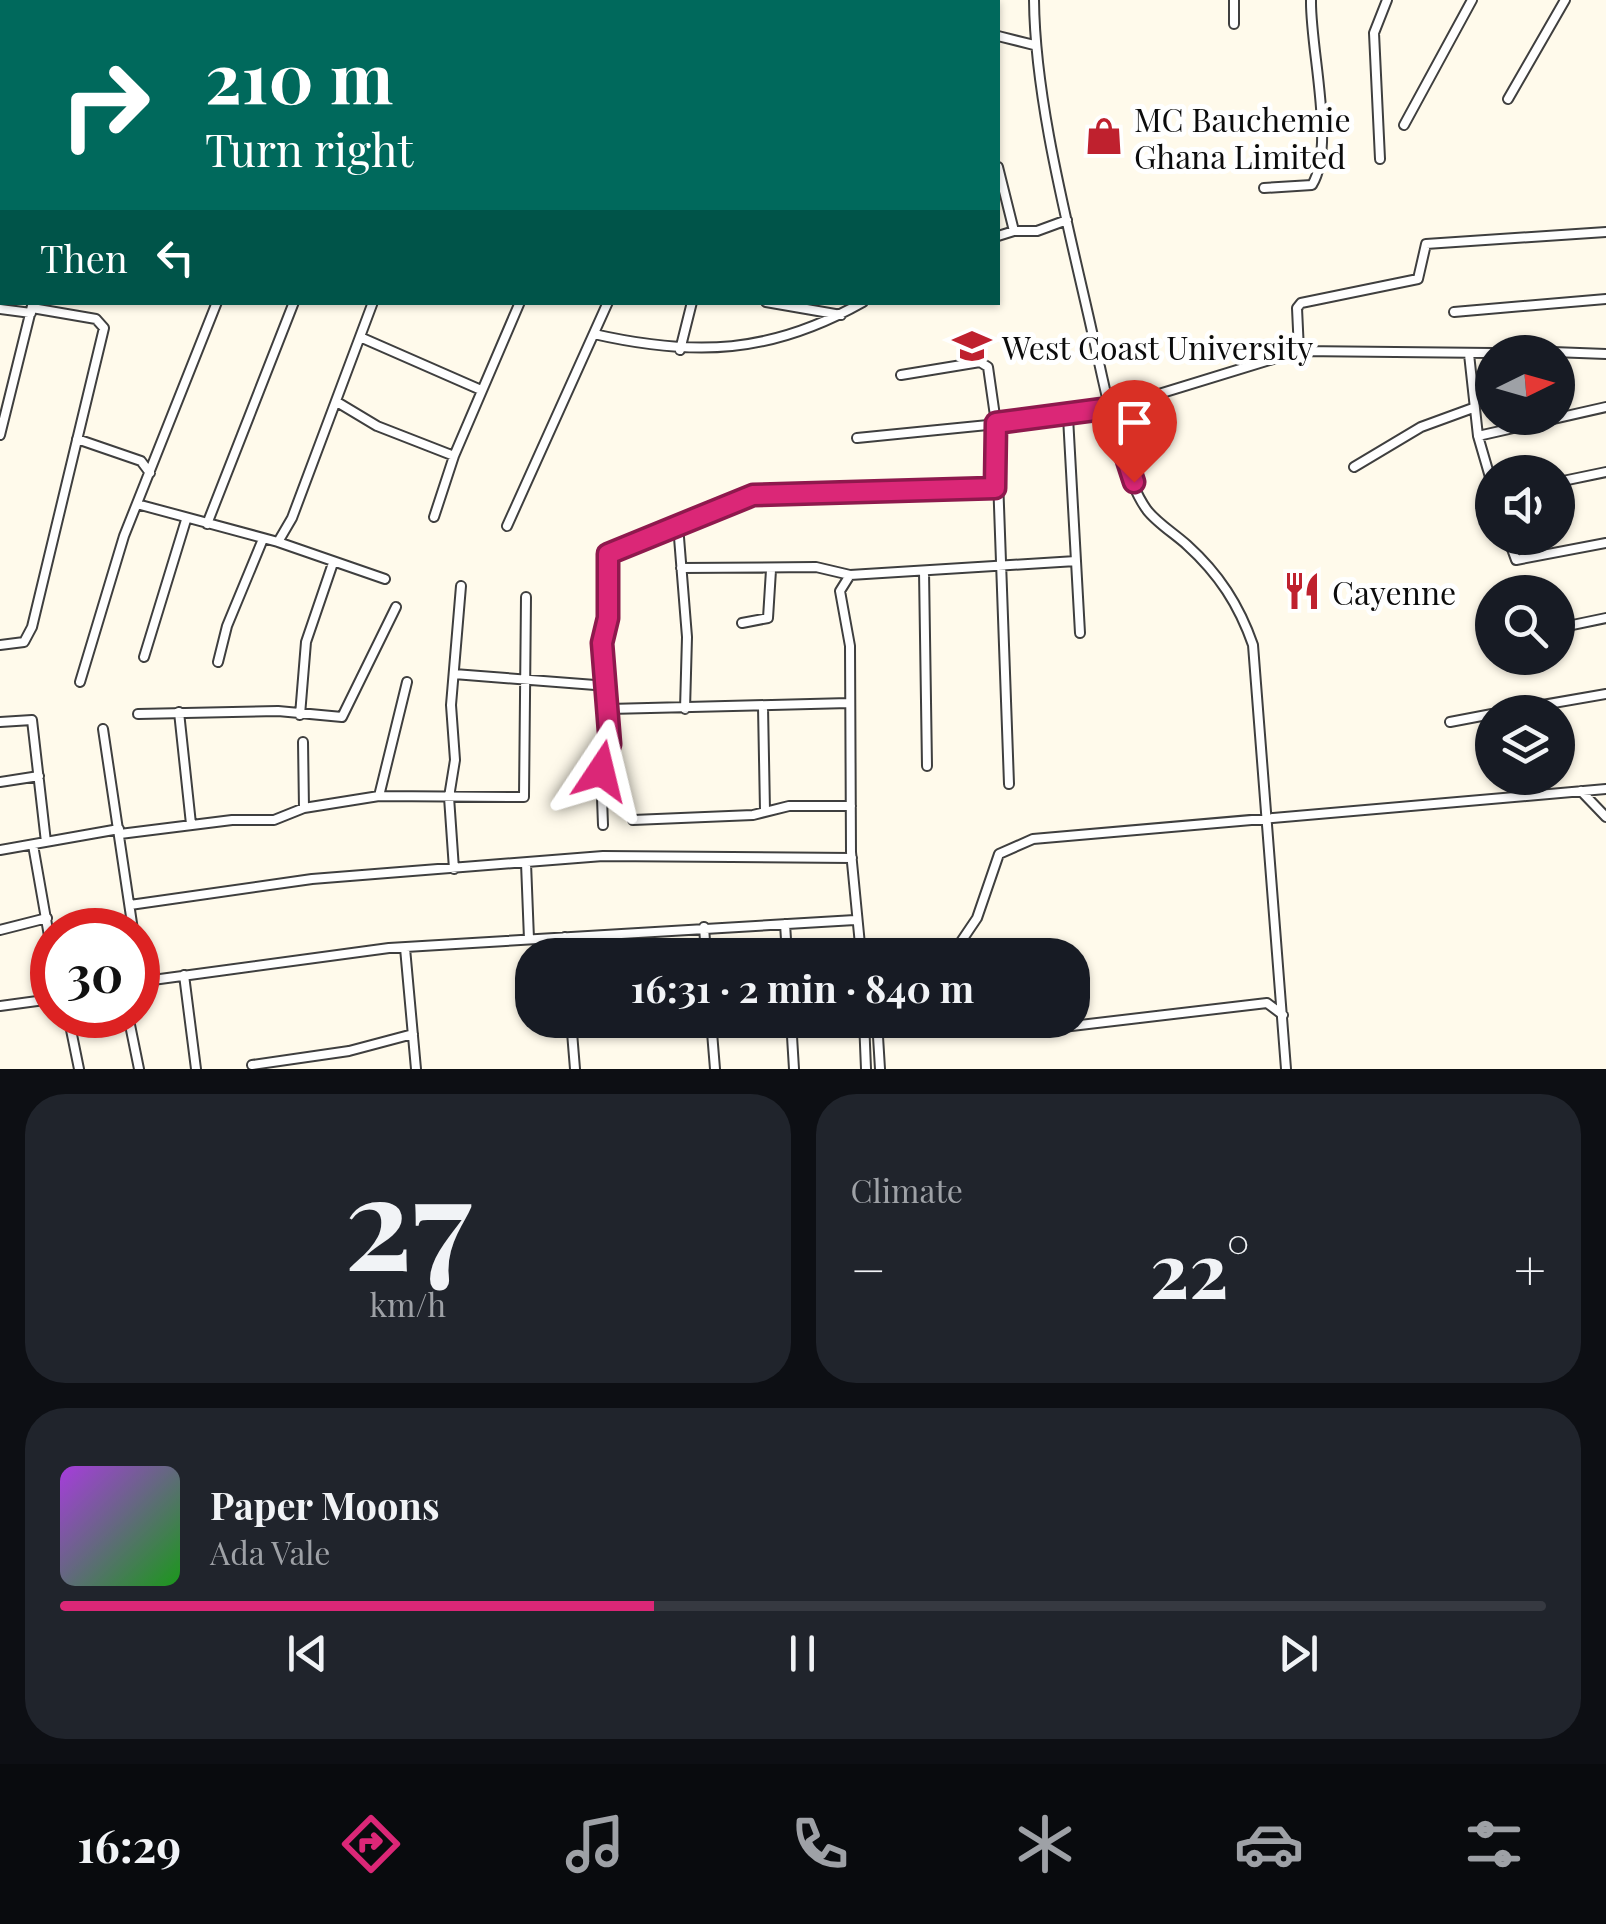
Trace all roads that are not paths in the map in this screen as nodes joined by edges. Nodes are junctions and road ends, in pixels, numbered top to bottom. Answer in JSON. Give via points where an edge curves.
{"nodes":[{"id":1,"x":1034,"y":0,"type":"edge"},
{"id":2,"x":1234,"y":0,"type":"edge"},
{"id":3,"x":1312,"y":0,"type":"edge"},
{"id":4,"x":1387,"y":0,"type":"edge"},
{"id":5,"x":1472,"y":0,"type":"edge"},
{"id":6,"x":1565,"y":0,"type":"edge"},
{"id":7,"x":1234,"y":24,"type":"dead end"},
{"id":8,"x":1000,"y":36,"type":"edge"},
{"id":9,"x":1034,"y":45,"type":"junction"},
{"id":10,"x":1508,"y":99,"type":"dead end"},
{"id":11,"x":1404,"y":126,"type":"dead end"},
{"id":12,"x":1380,"y":159,"type":"dead end"},
{"id":13,"x":1000,"y":175,"type":"edge"},
{"id":14,"x":1264,"y":188,"type":"dead end"},
{"id":15,"x":1067,"y":220,"type":"junction"},
{"id":16,"x":1014,"y":231,"type":"junction"},
{"id":17,"x":1606,"y":232,"type":"edge"},
{"id":18,"x":1000,"y":235,"type":"edge"},
{"id":19,"x":1606,"y":299,"type":"edge"},
{"id":20,"x":216,"y":305,"type":"edge"},
{"id":21,"x":293,"y":305,"type":"edge"},
{"id":22,"x":372,"y":305,"type":"edge"},
{"id":23,"x":519,"y":305,"type":"edge"},
{"id":24,"x":607,"y":305,"type":"edge"},
{"id":25,"x":691,"y":305,"type":"edge"},
{"id":26,"x":783,"y":305,"type":"edge"},
{"id":27,"x":858,"y":305,"type":"edge"},
{"id":28,"x":32,"y":308,"type":"edge"},
{"id":29,"x":0,"y":309,"type":"edge"},
{"id":30,"x":1454,"y":312,"type":"dead end"},
{"id":31,"x":841,"y":315,"type":"junction"},
{"id":32,"x":594,"y":334,"type":"junction"},
{"id":33,"x":360,"y":337,"type":"junction"},
{"id":34,"x":680,"y":350,"type":"junction"},
{"id":35,"x":1299,"y":351,"type":"junction"},
{"id":36,"x":1575,"y":353,"type":"edge"},
{"id":37,"x":1469,"y":354,"type":"junction"},
{"id":38,"x":1475,"y":354,"type":"edge"},
{"id":39,"x":1606,"y":354,"type":"edge"},
{"id":40,"x":900,"y":375,"type":"dead end"},
{"id":41,"x":481,"y":390,"type":"junction"},
{"id":42,"x":337,"y":402,"type":"junction"},
{"id":43,"x":1110,"y":408,"type":"junction"},
{"id":44,"x":1473,"y":408,"type":"junction"},
{"id":45,"x":1606,"y":408,"type":"edge"},
{"id":46,"x":1068,"y":417,"type":"junction"},
{"id":47,"x":996,"y":423,"type":"junction"},
{"id":48,"x":0,"y":435,"type":"edge"},
{"id":49,"x":1478,"y":436,"type":"junction"},
{"id":50,"x":857,"y":438,"type":"dead end"},
{"id":51,"x":78,"y":439,"type":"junction"},
{"id":52,"x":1484,"y":455,"type":"edge"},
{"id":53,"x":454,"y":456,"type":"junction"},
{"id":54,"x":1354,"y":467,"type":"dead end"},
{"id":55,"x":1606,"y":472,"type":"edge"},
{"id":56,"x":150,"y":474,"type":"junction"},
{"id":57,"x":1575,"y":478,"type":"edge"},
{"id":58,"x":995,"y":488,"type":"junction"},
{"id":59,"x":137,"y":504,"type":"junction"},
{"id":60,"x":434,"y":517,"type":"dead end"},
{"id":61,"x":186,"y":520,"type":"junction"},
{"id":62,"x":207,"y":524,"type":"junction"},
{"id":63,"x":678,"y":525,"type":"junction"},
{"id":64,"x":507,"y":526,"type":"dead end"},
{"id":65,"x":264,"y":539,"type":"junction"},
{"id":66,"x":278,"y":542,"type":"junction"},
{"id":67,"x":1606,"y":543,"type":"edge"},
{"id":68,"x":1575,"y":549,"type":"edge"},
{"id":69,"x":1514,"y":555,"type":"edge"},
{"id":70,"x":1542,"y":555,"type":"edge"},
{"id":71,"x":1076,"y":561,"type":"junction"},
{"id":72,"x":333,"y":562,"type":"junction"},
{"id":73,"x":998,"y":564,"type":"junction"},
{"id":74,"x":680,"y":568,"type":"junction"},
{"id":75,"x":770,"y":570,"type":"junction"},
{"id":76,"x":924,"y":571,"type":"junction"},
{"id":77,"x":850,"y":575,"type":"junction"},
{"id":78,"x":384,"y":579,"type":"dead end"},
{"id":79,"x":461,"y":586,"type":"dead end"},
{"id":80,"x":526,"y":597,"type":"dead end"},
{"id":81,"x":396,"y":607,"type":"dead end"},
{"id":82,"x":1606,"y":618,"type":"edge"},
{"id":83,"x":742,"y":623,"type":"dead end"},
{"id":84,"x":1575,"y":624,"type":"edge"},
{"id":85,"x":1080,"y":634,"type":"dead end"},
{"id":86,"x":0,"y":646,"type":"edge"},
{"id":87,"x":144,"y":657,"type":"dead end"},
{"id":88,"x":218,"y":662,"type":"dead end"},
{"id":89,"x":454,"y":674,"type":"junction"},
{"id":90,"x":527,"y":680,"type":"junction"},
{"id":91,"x":80,"y":682,"type":"dead end"},
{"id":92,"x":407,"y":682,"type":"dead end"},
{"id":93,"x":608,"y":686,"type":"junction"},
{"id":94,"x":1606,"y":694,"type":"edge"},
{"id":95,"x":1575,"y":699,"type":"edge"},
{"id":96,"x":849,"y":702,"type":"junction"},
{"id":97,"x":763,"y":707,"type":"junction"},
{"id":98,"x":609,"y":709,"type":"junction"},
{"id":99,"x":685,"y":709,"type":"junction"},
{"id":100,"x":180,"y":712,"type":"junction"},
{"id":101,"x":138,"y":714,"type":"dead end"},
{"id":102,"x":300,"y":715,"type":"junction"},
{"id":103,"x":1475,"y":717,"type":"edge"},
{"id":104,"x":0,"y":722,"type":"edge"},
{"id":105,"x":1450,"y":722,"type":"dead end"},
{"id":106,"x":103,"y":729,"type":"dead end"},
{"id":107,"x":303,"y":742,"type":"dead end"},
{"id":108,"x":928,"y":766,"type":"dead end"},
{"id":109,"x":39,"y":776,"type":"junction"},
{"id":110,"x":0,"y":782,"type":"edge"},
{"id":111,"x":1009,"y":784,"type":"dead end"},
{"id":112,"x":1606,"y":789,"type":"edge"},
{"id":113,"x":1582,"y":791,"type":"junction"},
{"id":114,"x":378,"y":796,"type":"junction"},
{"id":115,"x":449,"y":797,"type":"junction"},
{"id":116,"x":851,"y":806,"type":"junction"},
{"id":117,"x":304,"y":808,"type":"junction"},
{"id":118,"x":765,"y":810,"type":"junction"},
{"id":119,"x":1606,"y":817,"type":"edge"},
{"id":120,"x":1268,"y":819,"type":"junction"},
{"id":121,"x":633,"y":820,"type":"dead end"},
{"id":122,"x":191,"y":824,"type":"junction"},
{"id":123,"x":603,"y":825,"type":"dead end"},
{"id":124,"x":120,"y":832,"type":"junction"},
{"id":125,"x":46,"y":842,"type":"junction"},
{"id":126,"x":34,"y":845,"type":"junction"},
{"id":127,"x":0,"y":850,"type":"edge"},
{"id":128,"x":852,"y":858,"type":"junction"},
{"id":129,"x":526,"y":863,"type":"junction"},
{"id":130,"x":454,"y":869,"type":"junction"},
{"id":131,"x":130,"y":905,"type":"junction"},
{"id":132,"x":46,"y":908,"type":"edge"},
{"id":133,"x":130,"y":908,"type":"edge"},
{"id":134,"x":855,"y":920,"type":"junction"},
{"id":135,"x":30,"y":922,"type":"edge"},
{"id":136,"x":785,"y":924,"type":"junction"},
{"id":137,"x":704,"y":927,"type":"junction"},
{"id":138,"x":0,"y":930,"type":"edge"},
{"id":139,"x":565,"y":937,"type":"joint"},
{"id":140,"x":529,"y":938,"type":"edge"},
{"id":141,"x":547,"y":938,"type":"edge"},
{"id":142,"x":705,"y":938,"type":"edge"},
{"id":143,"x":786,"y":938,"type":"edge"},
{"id":144,"x":858,"y":938,"type":"edge"},
{"id":145,"x":964,"y":938,"type":"edge"},
{"id":146,"x":515,"y":940,"type":"edge"},
{"id":147,"x":405,"y":948,"type":"junction"},
{"id":148,"x":184,"y":974,"type":"junction"},
{"id":149,"x":160,"y":978,"type":"edge"},
{"id":150,"x":30,"y":1002,"type":"edge"},
{"id":151,"x":0,"y":1006,"type":"edge"},
{"id":152,"x":1283,"y":1014,"type":"junction"},
{"id":153,"x":1090,"y":1024,"type":"edge"},
{"id":154,"x":413,"y":1034,"type":"junction"},
{"id":155,"x":73,"y":1038,"type":"edge"},
{"id":156,"x":133,"y":1038,"type":"edge"},
{"id":157,"x":572,"y":1038,"type":"edge"},
{"id":158,"x":713,"y":1038,"type":"edge"},
{"id":159,"x":792,"y":1038,"type":"edge"},
{"id":160,"x":865,"y":1038,"type":"edge"},
{"id":161,"x":878,"y":1038,"type":"edge"},
{"id":162,"x":252,"y":1065,"type":"dead end"},
{"id":163,"x":79,"y":1069,"type":"edge"},
{"id":164,"x":139,"y":1069,"type":"edge"},
{"id":165,"x":196,"y":1069,"type":"edge"},
{"id":166,"x":416,"y":1069,"type":"edge"},
{"id":167,"x":574,"y":1069,"type":"edge"},
{"id":168,"x":715,"y":1069,"type":"edge"},
{"id":169,"x":794,"y":1069,"type":"edge"},
{"id":170,"x":866,"y":1069,"type":"edge"},
{"id":171,"x":880,"y":1069,"type":"edge"},
{"id":172,"x":1286,"y":1069,"type":"edge"}],
"edges":[{"from":1,"to":9,"type":"street"},
{"from":2,"to":7,"type":"street"},
{"from":3,"to":14,"type":"street","via":[[1318,175],[1312,185]]},
{"from":4,"to":12,"type":"street","via":[[1374,33]]},
{"from":5,"to":11,"type":"street"},
{"from":6,"to":10,"type":"street"},
{"from":8,"to":9,"type":"street"},
{"from":9,"to":15,"type":"street"},
{"from":13,"to":16,"type":"street"},
{"from":15,"to":16,"type":"street"},
{"from":15,"to":43,"type":"street"},
{"from":16,"to":18,"type":"street"},
{"from":17,"to":35,"type":"street","via":[[1426,244],[1418,279],[1301,303]]},
{"from":19,"to":30,"type":"street"},
{"from":20,"to":56,"type":"street"},
{"from":21,"to":62,"type":"street"},
{"from":22,"to":33,"type":"street"},
{"from":23,"to":41,"type":"street"},
{"from":24,"to":32,"type":"street"},
{"from":25,"to":34,"type":"street"},
{"from":26,"to":31,"type":"street"},
{"from":27,"to":31,"type":"street"},
{"from":28,"to":29,"type":"street"},
{"from":28,"to":48,"type":"street"},
{"from":28,"to":51,"type":"street","via":[[102,322]]},
{"from":31,"to":34,"type":"street","via":[[809,332]]},
{"from":32,"to":34,"type":"street"},
{"from":32,"to":64,"type":"street"},
{"from":33,"to":41,"type":"street"},
{"from":33,"to":42,"type":"street"},
{"from":35,"to":37,"type":"street"},
{"from":35,"to":43,"type":"street"},
{"from":36,"to":39,"type":"street"},
{"from":37,"to":38,"type":"street"},
{"from":37,"to":44,"type":"street"},
{"from":40,"to":47,"type":"street","via":[[985,362]]},
{"from":41,"to":53,"type":"street"},
{"from":42,"to":53,"type":"street","via":[[377,426]]},
{"from":42,"to":66,"type":"street"},
{"from":43,"to":46,"type":"street"},
{"from":43,"to":120,"type":"street","via":[[1147,510],[1204,560],[1240,606],[1253,645]]},
{"from":44,"to":49,"type":"street"},
{"from":44,"to":54,"type":"street","via":[[1421,426]]},
{"from":45,"to":49,"type":"street"},
{"from":46,"to":47,"type":"street"},
{"from":46,"to":71,"type":"street"},
{"from":47,"to":50,"type":"street"},
{"from":47,"to":58,"type":"street"},
{"from":49,"to":52,"type":"street"},
{"from":51,"to":56,"type":"street","via":[[141,461]]},
{"from":51,"to":86,"type":"street","via":[[30,636]]},
{"from":53,"to":60,"type":"street"},
{"from":55,"to":57,"type":"street"},
{"from":56,"to":59,"type":"street"},
{"from":58,"to":63,"type":"street","via":[[753,495]]},
{"from":58,"to":73,"type":"street"},
{"from":59,"to":61,"type":"street"},
{"from":59,"to":91,"type":"street"},
{"from":61,"to":62,"type":"street"},
{"from":61,"to":87,"type":"street"},
{"from":62,"to":65,"type":"street"},
{"from":63,"to":74,"type":"street"},
{"from":63,"to":93,"type":"street","via":[[608,554],[602,643]]},
{"from":65,"to":66,"type":"street"},
{"from":65,"to":88,"type":"street"},
{"from":66,"to":72,"type":"street"},
{"from":67,"to":68,"type":"street"},
{"from":69,"to":70,"type":"street","via":[[1516,560]]},
{"from":71,"to":73,"type":"street"},
{"from":71,"to":85,"type":"street"},
{"from":72,"to":78,"type":"street"},
{"from":72,"to":102,"type":"street","via":[[306,642]]},
{"from":73,"to":76,"type":"street"},
{"from":73,"to":111,"type":"street"},
{"from":74,"to":75,"type":"street"},
{"from":74,"to":99,"type":"street"},
{"from":75,"to":77,"type":"street","via":[[816,567]]},
{"from":75,"to":83,"type":"street","via":[[768,618]]},
{"from":76,"to":77,"type":"street"},
{"from":76,"to":108,"type":"street"},
{"from":77,"to":96,"type":"street","via":[[840,591],[850,646]]},
{"from":79,"to":89,"type":"street"},
{"from":80,"to":90,"type":"street"},
{"from":81,"to":102,"type":"street","via":[[346,714]]},
{"from":82,"to":84,"type":"street"},
{"from":89,"to":90,"type":"street"},
{"from":89,"to":115,"type":"street","via":[[456,760]]},
{"from":90,"to":93,"type":"street"},
{"from":90,"to":115,"type":"street","via":[[524,796]]},
{"from":92,"to":114,"type":"street"},
{"from":93,"to":98,"type":"street"},
{"from":94,"to":95,"type":"street"},
{"from":96,"to":97,"type":"street"},
{"from":96,"to":116,"type":"street"},
{"from":97,"to":99,"type":"street"},
{"from":97,"to":118,"type":"street"},
{"from":98,"to":99,"type":"street"},
{"from":98,"to":123,"type":"street"},
{"from":100,"to":101,"type":"street"},
{"from":100,"to":102,"type":"street"},
{"from":100,"to":122,"type":"street"},
{"from":103,"to":105,"type":"street"},
{"from":104,"to":109,"type":"street","via":[[32,720]]},
{"from":106,"to":124,"type":"street"},
{"from":107,"to":117,"type":"street"},
{"from":109,"to":110,"type":"street"},
{"from":109,"to":125,"type":"street"},
{"from":112,"to":113,"type":"street"},
{"from":113,"to":119,"type":"street"},
{"from":113,"to":120,"type":"street"},
{"from":114,"to":115,"type":"street"},
{"from":114,"to":117,"type":"street"},
{"from":115,"to":130,"type":"street"},
{"from":116,"to":118,"type":"street"},
{"from":116,"to":128,"type":"street"},
{"from":117,"to":122,"type":"street","via":[[274,820]]},
{"from":118,"to":121,"type":"street"},
{"from":120,"to":145,"type":"street","via":[[1034,839],[998,854],[978,918]]},
{"from":120,"to":152,"type":"street"},
{"from":122,"to":124,"type":"street"},
{"from":124,"to":125,"type":"street"},
{"from":124,"to":131,"type":"street"},
{"from":125,"to":126,"type":"street"},
{"from":126,"to":127,"type":"street"},
{"from":126,"to":132,"type":"street"},
{"from":128,"to":129,"type":"street","via":[[602,856]]},
{"from":128,"to":134,"type":"street"},
{"from":129,"to":130,"type":"street"},
{"from":129,"to":140,"type":"street"},
{"from":130,"to":131,"type":"street"},
{"from":131,"to":133,"type":"street"},
{"from":134,"to":136,"type":"street"},
{"from":134,"to":144,"type":"street"},
{"from":135,"to":138,"type":"street"},
{"from":136,"to":137,"type":"street"},
{"from":136,"to":143,"type":"street"},
{"from":137,"to":139,"type":"street"},
{"from":137,"to":142,"type":"street"},
{"from":139,"to":141,"type":"street"},
{"from":146,"to":147,"type":"street"},
{"from":147,"to":148,"type":"street"},
{"from":147,"to":154,"type":"street"},
{"from":148,"to":149,"type":"street"},
{"from":148,"to":165,"type":"street"},
{"from":150,"to":151,"type":"street"},
{"from":152,"to":153,"type":"street","via":[[1267,1003]]},
{"from":152,"to":172,"type":"street"},
{"from":154,"to":162,"type":"street"},
{"from":154,"to":166,"type":"street"},
{"from":155,"to":163,"type":"street"},
{"from":156,"to":164,"type":"street"},
{"from":157,"to":167,"type":"street"},
{"from":158,"to":168,"type":"street"},
{"from":159,"to":169,"type":"street"},
{"from":160,"to":170,"type":"street"},
{"from":161,"to":171,"type":"street"}]}
